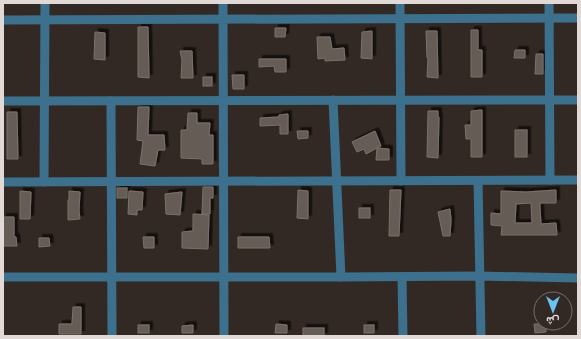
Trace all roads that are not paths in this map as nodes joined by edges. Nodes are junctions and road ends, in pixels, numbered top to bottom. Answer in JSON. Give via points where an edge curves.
{"nodes":[{"id":1,"x":45,"y":3,"type":"edge"},
{"id":2,"x":223,"y":3,"type":"edge"},
{"id":3,"x":400,"y":3,"type":"edge"},
{"id":4,"x":550,"y":3,"type":"edge"},
{"id":5,"x":400,"y":18,"type":"junction"},
{"id":6,"x":550,"y":18,"type":"junction"},
{"id":7,"x":578,"y":18,"type":"edge"},
{"id":8,"x":223,"y":19,"type":"junction"},
{"id":9,"x":3,"y":20,"type":"edge"},
{"id":10,"x":45,"y":20,"type":"junction"},
{"id":11,"x":333,"y":100,"type":"junction"},
{"id":12,"x":400,"y":100,"type":"junction"},
{"id":13,"x":550,"y":100,"type":"junction"},
{"id":14,"x":578,"y":100,"type":"edge"},
{"id":15,"x":3,"y":101,"type":"edge"},
{"id":16,"x":45,"y":101,"type":"junction"},
{"id":17,"x":111,"y":101,"type":"junction"},
{"id":18,"x":223,"y":101,"type":"junction"},
{"id":19,"x":550,"y":180,"type":"junction"},
{"id":20,"x":578,"y":180,"type":"edge"},
{"id":21,"x":223,"y":181,"type":"junction"},
{"id":22,"x":336,"y":181,"type":"junction"},
{"id":23,"x":401,"y":181,"type":"junction"},
{"id":24,"x":478,"y":181,"type":"junction"},
{"id":25,"x":3,"y":182,"type":"edge"},
{"id":26,"x":44,"y":182,"type":"junction"},
{"id":27,"x":111,"y":182,"type":"junction"},
{"id":28,"x":3,"y":276,"type":"edge"},
{"id":29,"x":479,"y":276,"type":"junction"},
{"id":30,"x":113,"y":277,"type":"junction"},
{"id":31,"x":224,"y":277,"type":"junction"},
{"id":32,"x":341,"y":277,"type":"junction"},
{"id":33,"x":402,"y":277,"type":"junction"},
{"id":34,"x":578,"y":278,"type":"edge"},
{"id":35,"x":112,"y":336,"type":"edge"},
{"id":36,"x":224,"y":336,"type":"edge"},
{"id":37,"x":403,"y":336,"type":"edge"},
{"id":38,"x":481,"y":336,"type":"edge"}],
"edges":[{"from":1,"to":10,"type":"street"},
{"from":2,"to":8,"type":"street"},
{"from":3,"to":5,"type":"street"},
{"from":4,"to":6,"type":"street"},
{"from":5,"to":6,"type":"street"},
{"from":5,"to":8,"type":"street"},
{"from":5,"to":12,"type":"street"},
{"from":6,"to":7,"type":"street"},
{"from":6,"to":13,"type":"street"},
{"from":8,"to":10,"type":"street"},
{"from":8,"to":18,"type":"street"},
{"from":9,"to":10,"type":"street"},
{"from":10,"to":16,"type":"street"},
{"from":11,"to":12,"type":"street"},
{"from":11,"to":18,"type":"street"},
{"from":11,"to":22,"type":"street"},
{"from":12,"to":13,"type":"street"},
{"from":12,"to":23,"type":"street"},
{"from":13,"to":14,"type":"street"},
{"from":13,"to":19,"type":"street"},
{"from":15,"to":16,"type":"street"},
{"from":16,"to":17,"type":"street"},
{"from":16,"to":26,"type":"street"},
{"from":17,"to":18,"type":"street"},
{"from":17,"to":27,"type":"street"},
{"from":18,"to":21,"type":"street"},
{"from":19,"to":20,"type":"street"},
{"from":19,"to":24,"type":"street"},
{"from":21,"to":22,"type":"street"},
{"from":21,"to":27,"type":"street"},
{"from":21,"to":31,"type":"street"},
{"from":22,"to":23,"type":"street"},
{"from":22,"to":32,"type":"street"},
{"from":23,"to":24,"type":"street"},
{"from":24,"to":29,"type":"street"},
{"from":25,"to":26,"type":"street"},
{"from":26,"to":27,"type":"street"},
{"from":27,"to":30,"type":"street"},
{"from":28,"to":30,"type":"street"},
{"from":29,"to":33,"type":"street"},
{"from":29,"to":34,"type":"street"},
{"from":29,"to":38,"type":"street"},
{"from":30,"to":31,"type":"street"},
{"from":30,"to":35,"type":"street"},
{"from":31,"to":32,"type":"street"},
{"from":31,"to":36,"type":"street"},
{"from":32,"to":33,"type":"street"},
{"from":33,"to":37,"type":"street"}]}
